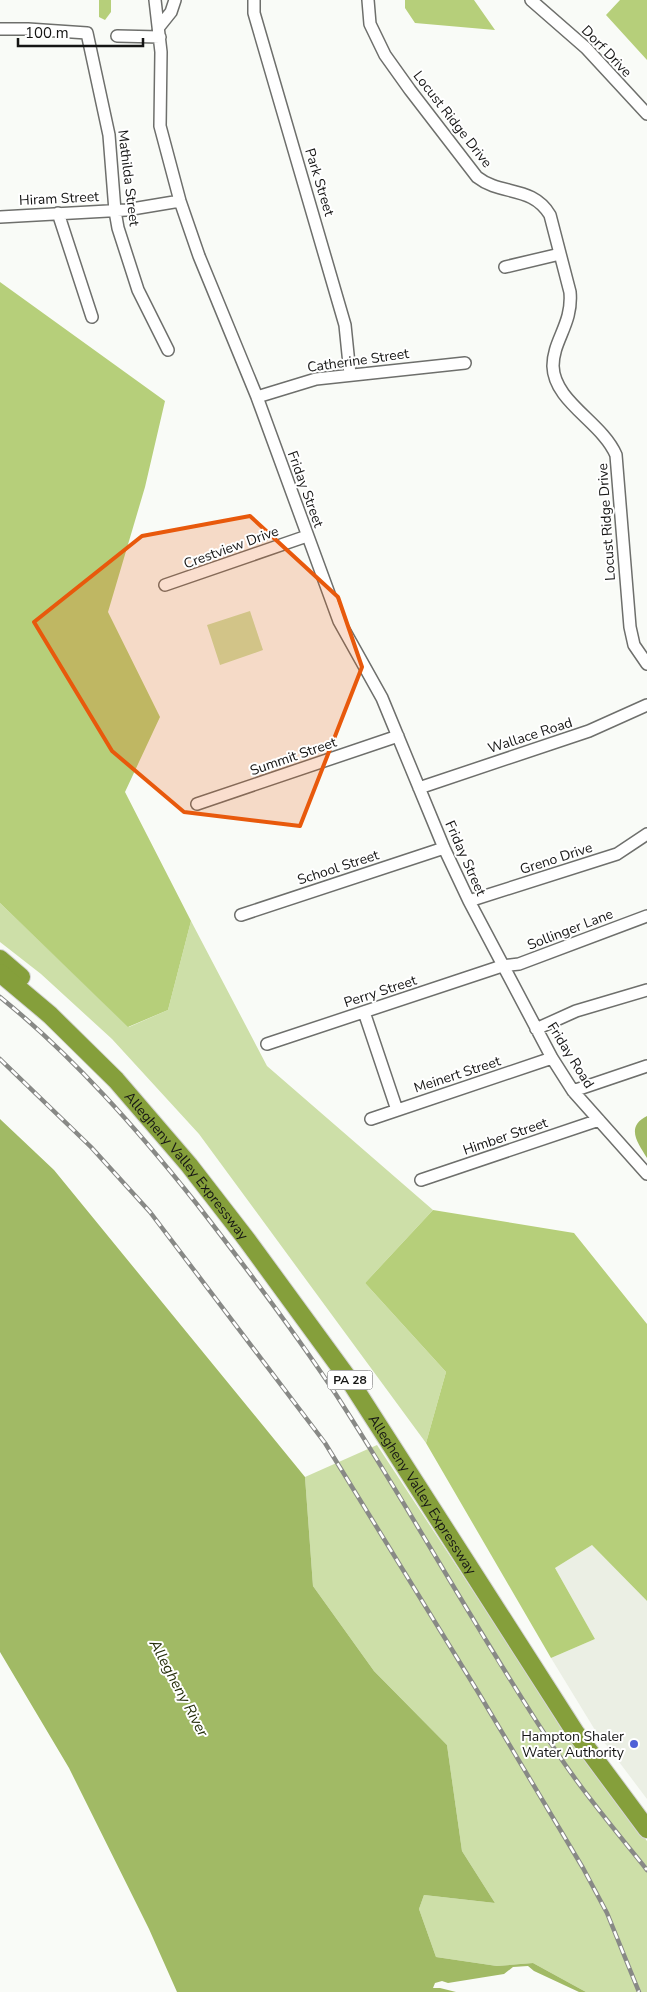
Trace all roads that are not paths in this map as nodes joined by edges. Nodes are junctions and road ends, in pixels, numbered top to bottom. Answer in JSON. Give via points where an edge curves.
{"nodes":[{"id":1,"x":155,"y":0,"type":"edge"},
{"id":2,"x":175,"y":0,"type":"edge"},
{"id":3,"x":254,"y":0,"type":"edge"},
{"id":4,"x":368,"y":0,"type":"edge"},
{"id":5,"x":531,"y":0,"type":"edge"},
{"id":6,"x":0,"y":30,"type":"edge"},
{"id":7,"x":160,"y":32,"type":"junction"},
{"id":8,"x":117,"y":36,"type":"dead end"},
{"id":9,"x":647,"y":114,"type":"edge"},
{"id":10,"x":180,"y":201,"type":"junction"},
{"id":11,"x":115,"y":210,"type":"junction"},
{"id":12,"x":58,"y":213,"type":"junction"},
{"id":13,"x":0,"y":217,"type":"edge"},
{"id":14,"x":560,"y":254,"type":"junction"},
{"id":15,"x":505,"y":267,"type":"dead end"},
{"id":16,"x":92,"y":317,"type":"dead end"},
{"id":17,"x":168,"y":350,"type":"dead end"},
{"id":18,"x":465,"y":362,"type":"dead end"},
{"id":19,"x":350,"y":374,"type":"junction"},
{"id":20,"x":257,"y":397,"type":"junction"},
{"id":21,"x":307,"y":536,"type":"junction"},
{"id":22,"x":165,"y":585,"type":"dead end"},
{"id":23,"x":647,"y":664,"type":"edge"},
{"id":24,"x":647,"y":705,"type":"edge"},
{"id":25,"x":398,"y":736,"type":"junction"},
{"id":26,"x":419,"y":788,"type":"junction"},
{"id":27,"x":197,"y":804,"type":"dead end"},
{"id":28,"x":647,"y":834,"type":"edge"},
{"id":29,"x":444,"y":848,"type":"junction"},
{"id":30,"x":469,"y":901,"type":"junction"},
{"id":31,"x":241,"y":915,"type":"dead end"},
{"id":32,"x":647,"y":916,"type":"edge"},
{"id":33,"x":0,"y":959,"type":"edge"},
{"id":34,"x":502,"y":966,"type":"junction"},
{"id":35,"x":0,"y":973,"type":"edge"},
{"id":36,"x":647,"y":990,"type":"edge"},
{"id":37,"x":364,"y":1012,"type":"junction"},
{"id":38,"x":536,"y":1029,"type":"junction"},
{"id":39,"x":267,"y":1044,"type":"dead end"},
{"id":40,"x":552,"y":1058,"type":"junction"},
{"id":41,"x":647,"y":1066,"type":"edge"},
{"id":42,"x":573,"y":1091,"type":"junction"},
{"id":43,"x":397,"y":1110,"type":"junction"},
{"id":44,"x":371,"y":1119,"type":"dead end"},
{"id":45,"x":599,"y":1120,"type":"junction"},
{"id":46,"x":647,"y":1174,"type":"edge"},
{"id":47,"x":421,"y":1180,"type":"dead end"},
{"id":48,"x":647,"y":1812,"type":"edge"},
{"id":49,"x":647,"y":1829,"type":"edge"}],
"edges":[{"from":1,"to":7,"type":"street","name":"Friday Street"},
{"from":2,"to":7,"type":"street"},
{"from":3,"to":19,"type":"street","name":"Park Street","via":[[254,13],[345,325]]},
{"from":4,"to":14,"type":"street","name":"Locust Ridge Drive","via":[[372,32],[410,90],[477,177],[495,188],[532,197],[544,206],[550,215]]},
{"from":5,"to":9,"type":"street","name":"Dorf Drive","via":[[586,48]]},
{"from":6,"to":11,"type":"street","name":"Mathilda Street","via":[[86,33],[109,135]]},
{"from":7,"to":8,"type":"street"},
{"from":7,"to":10,"type":"street","name":"Friday Street","via":[[160,126]]},
{"from":10,"to":11,"type":"street","name":"Hiram Street"},
{"from":10,"to":20,"type":"street","name":"Friday Street"},
{"from":11,"to":12,"type":"street","name":"Hiram Street"},
{"from":11,"to":17,"type":"street","name":"Mathilda Street","via":[[138,290]]},
{"from":12,"to":13,"type":"street","name":"Hiram Street"},
{"from":12,"to":16,"type":"street"},
{"from":14,"to":15,"type":"street"},
{"from":14,"to":23,"type":"street","name":"Locust Ridge Drive","via":[[571,302],[555,354],[554,374],[567,399],[608,439],[616,455],[630,627],[634,645]]},
{"from":18,"to":19,"type":"street","name":"Catherine Street"},
{"from":19,"to":20,"type":"street","name":"Catherine Street","via":[[309,381]]},
{"from":20,"to":21,"type":"street","name":"Friday Street"},
{"from":21,"to":22,"type":"street","name":"Crestview Drive"},
{"from":21,"to":25,"type":"street","name":"Friday Street","via":[[339,621],[371,676]]},
{"from":24,"to":26,"type":"street","name":"Wallace Road","via":[[589,732]]},
{"from":25,"to":26,"type":"street","name":"Friday Street"},
{"from":25,"to":27,"type":"street","name":"Summit Street"},
{"from":26,"to":29,"type":"street","name":"Friday Street"},
{"from":28,"to":30,"type":"street","name":"Greno Drive","via":[[617,854]]},
{"from":29,"to":30,"type":"street","name":"Friday Street"},
{"from":29,"to":31,"type":"street","name":"School Street"},
{"from":30,"to":34,"type":"street","name":"Friday Street"},
{"from":32,"to":34,"type":"street","name":"Sollinger Lane","via":[[519,964]]},
{"from":33,"to":48,"type":"highway","name":"Allegheny Valley Expressway","number":"PA 28","via":[[74,1023],[176,1130],[286,1273],[386,1417],[561,1693]]},
{"from":34,"to":37,"type":"street","name":"Perry Street"},
{"from":34,"to":38,"type":"street","name":"Friday Road"},
{"from":35,"to":49,"type":"highway","name":"Allegheny Valley Expressway","number":"PA 28","via":[[50,1015],[116,1080],[190,1165],[247,1240],[350,1380],[575,1732]]},
{"from":36,"to":38,"type":"street","via":[[576,1011]]},
{"from":37,"to":39,"type":"street","name":"Perry Street"},
{"from":37,"to":43,"type":"street"},
{"from":38,"to":40,"type":"street","name":"Friday Road"},
{"from":40,"to":42,"type":"street","name":"Friday Road"},
{"from":40,"to":43,"type":"street","name":"Meinert Street"},
{"from":41,"to":42,"type":"street"},
{"from":42,"to":45,"type":"street","name":"Friday Road"},
{"from":43,"to":44,"type":"street","name":"Meinert Street"},
{"from":45,"to":46,"type":"street","name":"Friday Road"},
{"from":45,"to":47,"type":"street","name":"Himber Street"}]}
